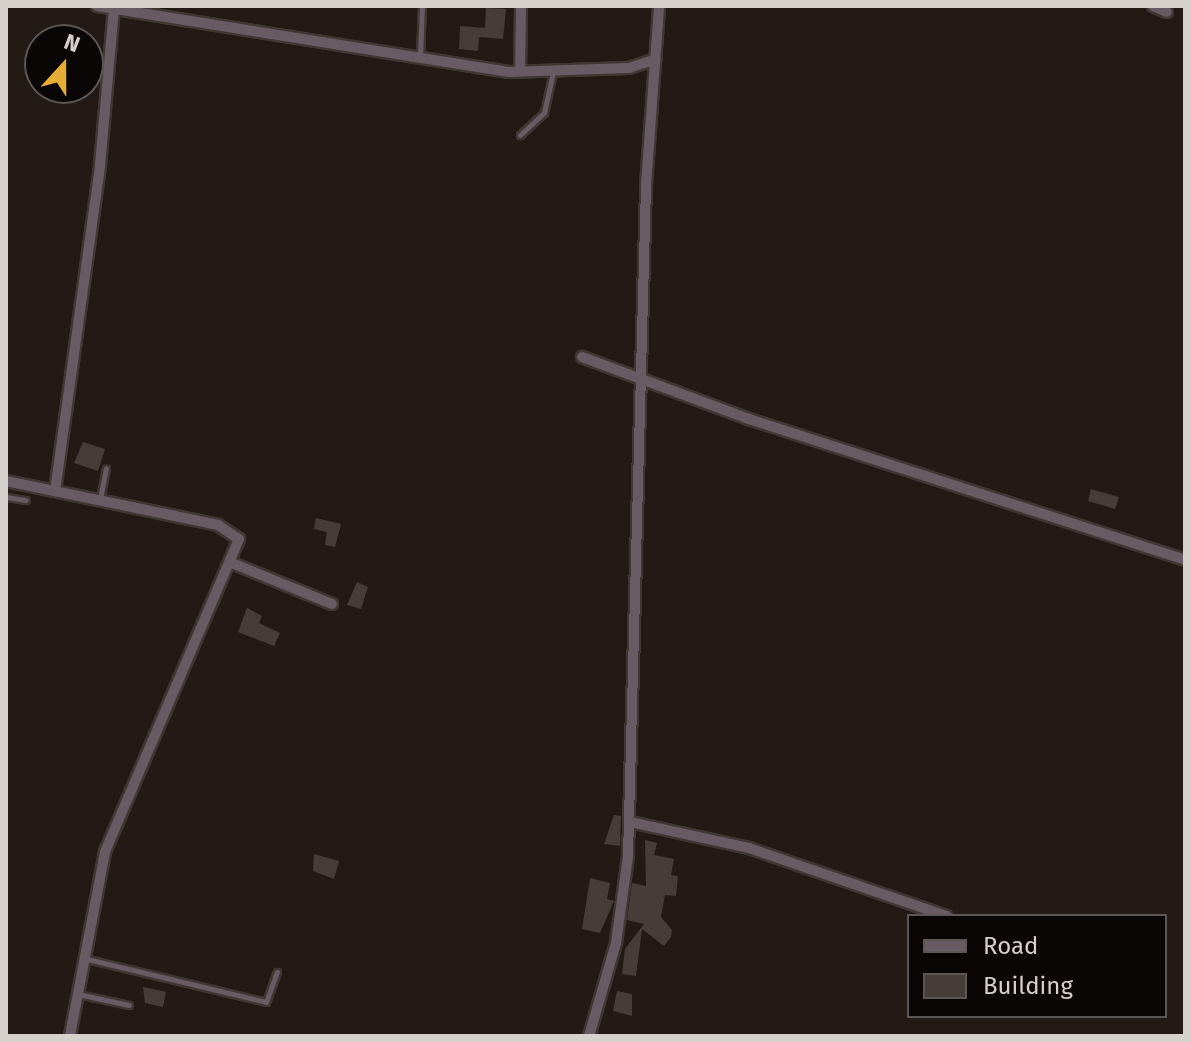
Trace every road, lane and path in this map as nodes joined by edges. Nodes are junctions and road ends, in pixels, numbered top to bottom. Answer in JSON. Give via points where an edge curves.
{"nodes":[{"id":1,"x":97,"y":6,"type":"edge"},
{"id":2,"x":422,"y":6,"type":"edge"},
{"id":3,"x":521,"y":6,"type":"edge"},
{"id":4,"x":659,"y":6,"type":"edge"},
{"id":5,"x":1153,"y":6,"type":"edge"},
{"id":6,"x":114,"y":9,"type":"junction"},
{"id":7,"x":1167,"y":12,"type":"dead end"},
{"id":8,"x":420,"y":57,"type":"junction"},
{"id":9,"x":656,"y":59,"type":"junction"},
{"id":10,"x":553,"y":67,"type":"junction"},
{"id":11,"x":520,"y":71,"type":"junction"},
{"id":12,"x":520,"y":135,"type":"dead end"},
{"id":13,"x":582,"y":357,"type":"dead end"},
{"id":14,"x":643,"y":383,"type":"junction"},
{"id":15,"x":106,"y":469,"type":"dead end"},
{"id":16,"x":6,"y":481,"type":"edge"},
{"id":17,"x":55,"y":491,"type":"junction"},
{"id":18,"x":6,"y":497,"type":"edge"},
{"id":19,"x":26,"y":500,"type":"dead end"},
{"id":20,"x":100,"y":501,"type":"junction"},
{"id":21,"x":1185,"y":560,"type":"edge"},
{"id":22,"x":232,"y":563,"type":"junction"},
{"id":23,"x":332,"y":604,"type":"dead end"},
{"id":24,"x":630,"y":822,"type":"junction"},
{"id":25,"x":941,"y":914,"type":"edge"},
{"id":26,"x":83,"y":958,"type":"junction"},
{"id":27,"x":277,"y":972,"type":"dead end"},
{"id":28,"x":77,"y":994,"type":"junction"},
{"id":29,"x":129,"y":1005,"type":"dead end"},
{"id":30,"x":70,"y":1036,"type":"edge"},
{"id":31,"x":589,"y":1036,"type":"edge"}],
"edges":[{"from":1,"to":6,"type":"street"},
{"from":2,"to":8,"type":"lane"},
{"from":3,"to":11,"type":"street"},
{"from":4,"to":9,"type":"street"},
{"from":5,"to":7,"type":"street"},
{"from":6,"to":8,"type":"street"},
{"from":6,"to":17,"type":"street","via":[[100,165]]},
{"from":8,"to":11,"type":"street"},
{"from":9,"to":10,"type":"street","via":[[629,68]]},
{"from":9,"to":14,"type":"street","via":[[646,185]]},
{"from":10,"to":11,"type":"street"},
{"from":10,"to":12,"type":"lane","via":[[544,113]]},
{"from":13,"to":14,"type":"street"},
{"from":14,"to":21,"type":"street"},
{"from":14,"to":24,"type":"street"},
{"from":15,"to":20,"type":"lane"},
{"from":16,"to":17,"type":"street"},
{"from":17,"to":20,"type":"street"},
{"from":18,"to":19,"type":"lane"},
{"from":20,"to":22,"type":"street","via":[[227,529],[239,539]]},
{"from":22,"to":23,"type":"street"},
{"from":22,"to":26,"type":"street","via":[[191,642],[108,843]]},
{"from":24,"to":25,"type":"street","via":[[749,848]]},
{"from":24,"to":31,"type":"street","via":[[618,934]]},
{"from":26,"to":27,"type":"lane","via":[[266,1002]]},
{"from":26,"to":28,"type":"street"},
{"from":28,"to":29,"type":"lane"},
{"from":28,"to":30,"type":"street"}]}
